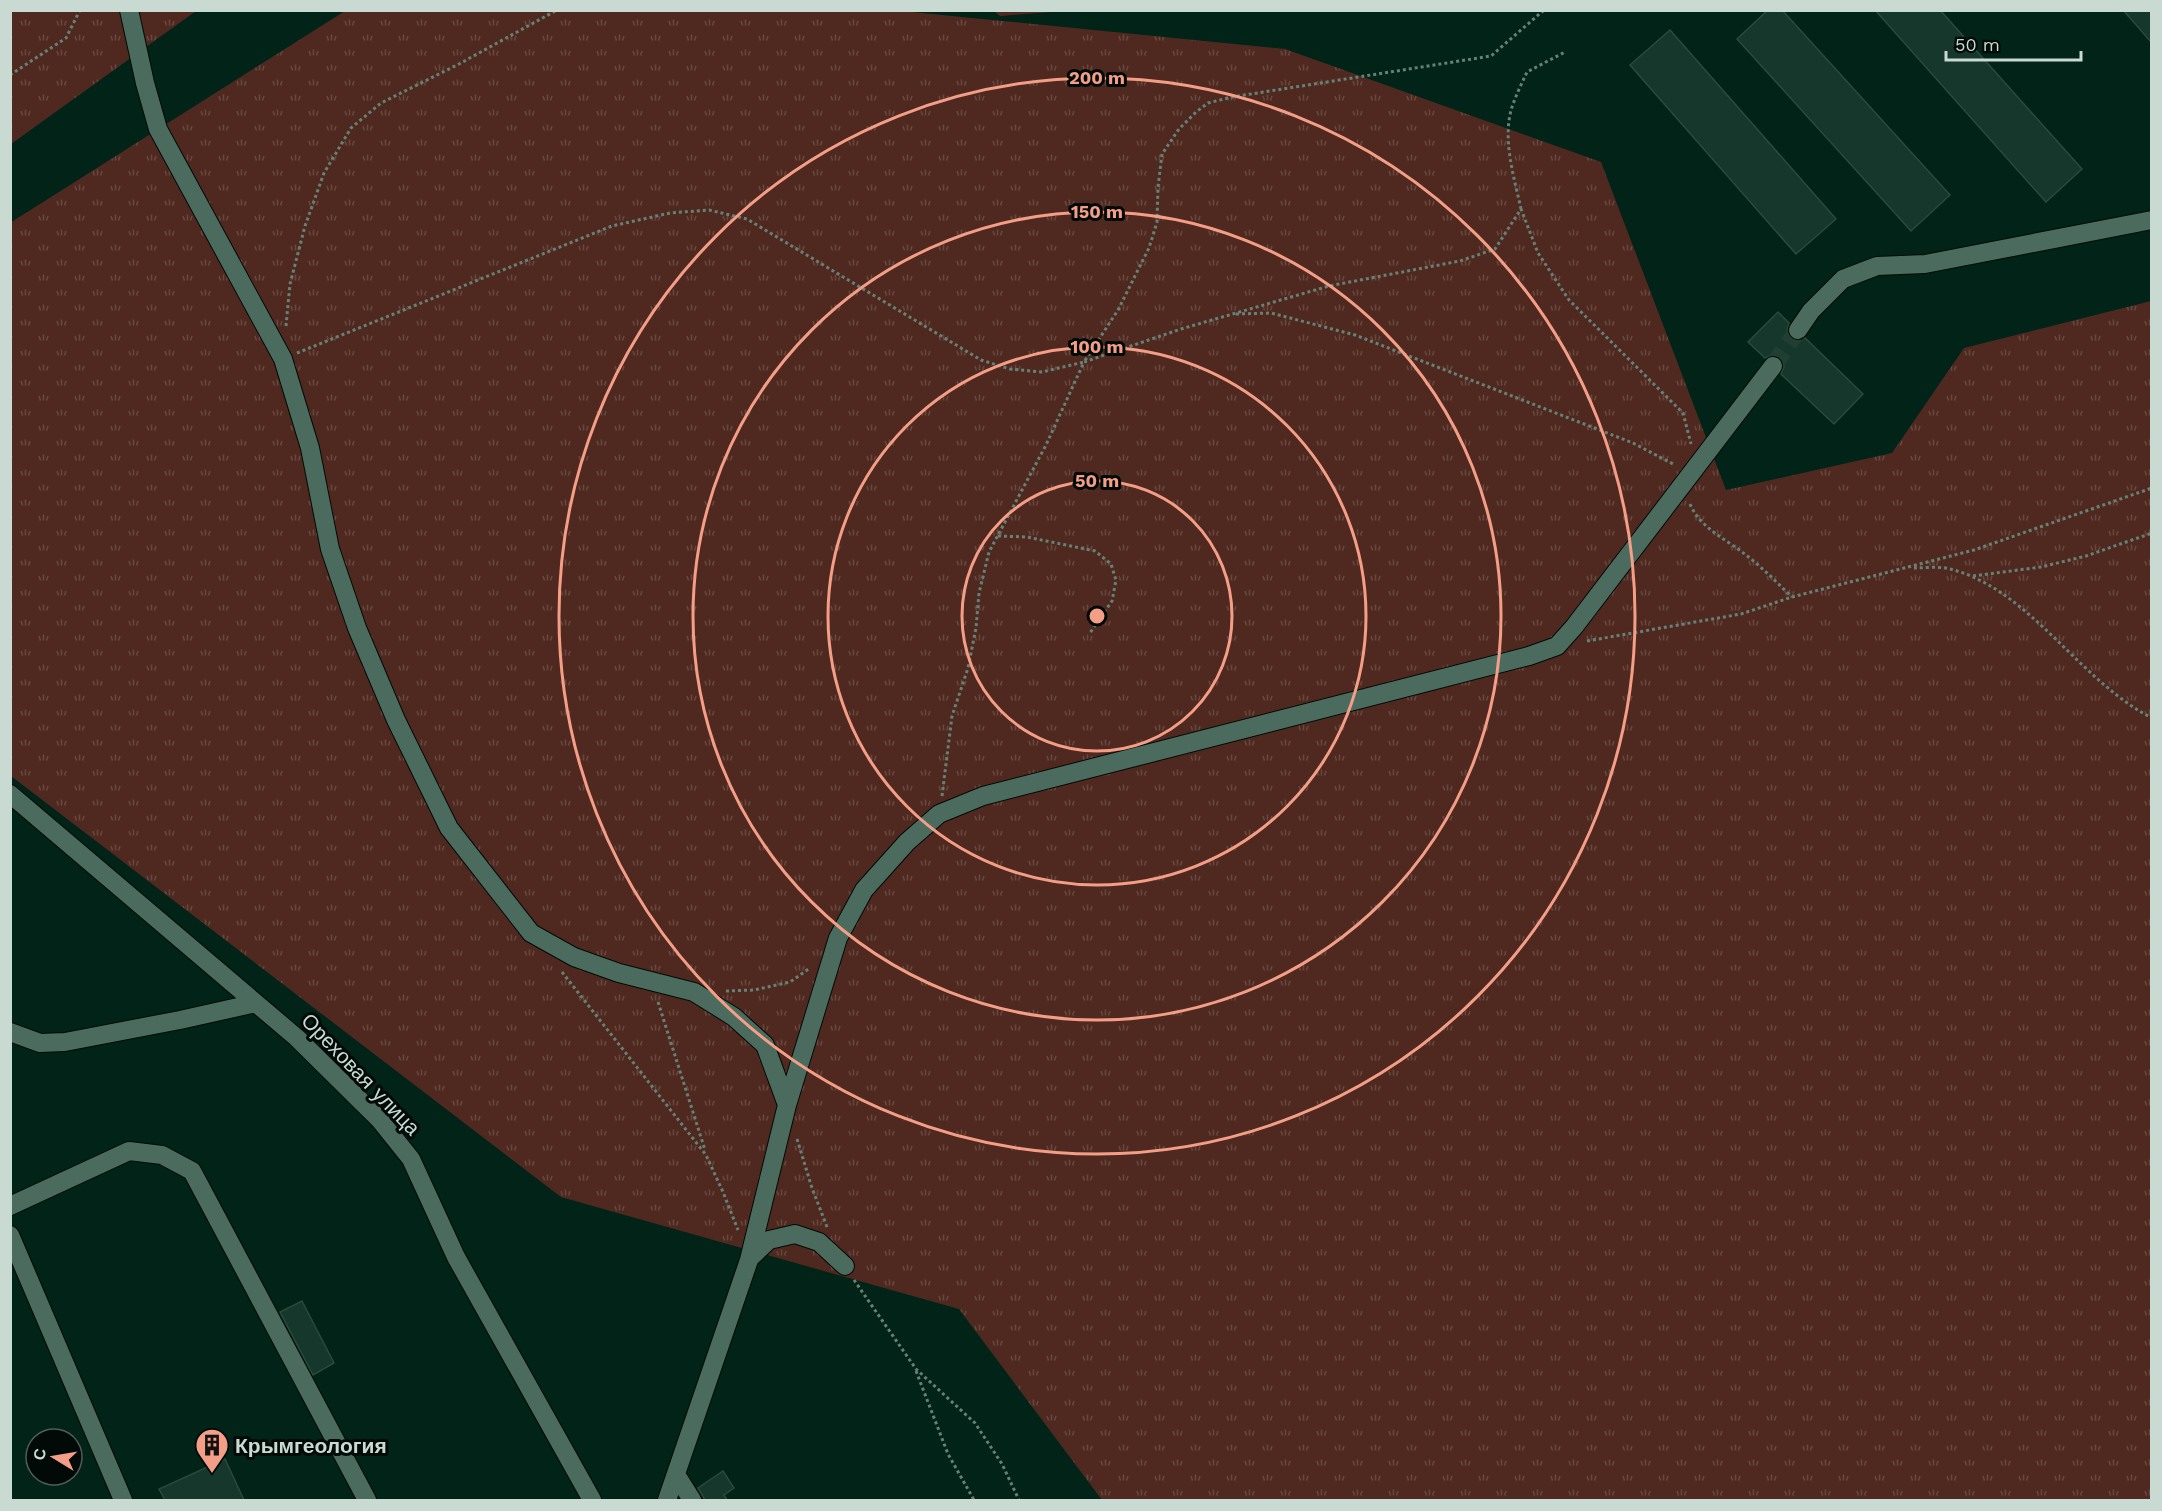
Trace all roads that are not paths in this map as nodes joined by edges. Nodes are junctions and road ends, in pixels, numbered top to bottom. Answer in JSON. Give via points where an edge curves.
{"nodes":[{"id":1,"x":129,"y":10,"type":"edge"},
{"id":2,"x":2151,"y":220,"type":"edge"},
{"id":3,"x":1798,"y":330,"type":"tunnel mouth"},
{"id":4,"x":1773,"y":366,"type":"tunnel mouth"},
{"id":5,"x":10,"y":794,"type":"edge"},
{"id":6,"x":256,"y":1003,"type":"junction"},
{"id":7,"x":10,"y":1032,"type":"edge"},
{"id":8,"x":787,"y":1105,"type":"junction"},
{"id":9,"x":10,"y":1206,"type":"edge"},
{"id":10,"x":10,"y":1235,"type":"edge"},
{"id":11,"x":749,"y":1260,"type":"junction"},
{"id":12,"x":844,"y":1266,"type":"road end"},
{"id":13,"x":677,"y":1476,"type":"junction"},
{"id":14,"x":123,"y":1500,"type":"edge"},
{"id":15,"x":367,"y":1500,"type":"edge"},
{"id":16,"x":592,"y":1500,"type":"edge"},
{"id":17,"x":667,"y":1500,"type":"edge"},
{"id":18,"x":692,"y":1500,"type":"edge"}],
"edges":[{"from":1,"to":8,"type":"street","via":[[158,129],[284,359],[310,448],[330,549],[357,628],[396,720],[449,828],[531,933],[574,957],[694,992],[734,1017],[765,1045]]},
{"from":2,"to":3,"type":"street","via":[[1925,264],[1876,266],[1843,279]]},
{"from":4,"to":8,"type":"street","via":[[1557,646],[982,796],[939,814],[885,866],[853,909],[838,939]]},
{"from":5,"to":6,"type":"street","name":"Ореховая улица"},
{"from":6,"to":7,"type":"street","via":[[65,1042],[40,1043]]},
{"from":6,"to":16,"type":"street","name":"Ореховая улица","via":[[379,1119],[411,1159],[456,1257]]},
{"from":8,"to":11,"type":"street"},
{"from":9,"to":15,"type":"street","via":[[129,1151],[162,1155],[192,1170]]},
{"from":10,"to":14,"type":"street"},
{"from":11,"to":12,"type":"street","via":[[769,1240],[795,1234],[819,1242]]},
{"from":11,"to":13,"type":"street"},
{"from":13,"to":17,"type":"street"},
{"from":13,"to":18,"type":"street"}]}
